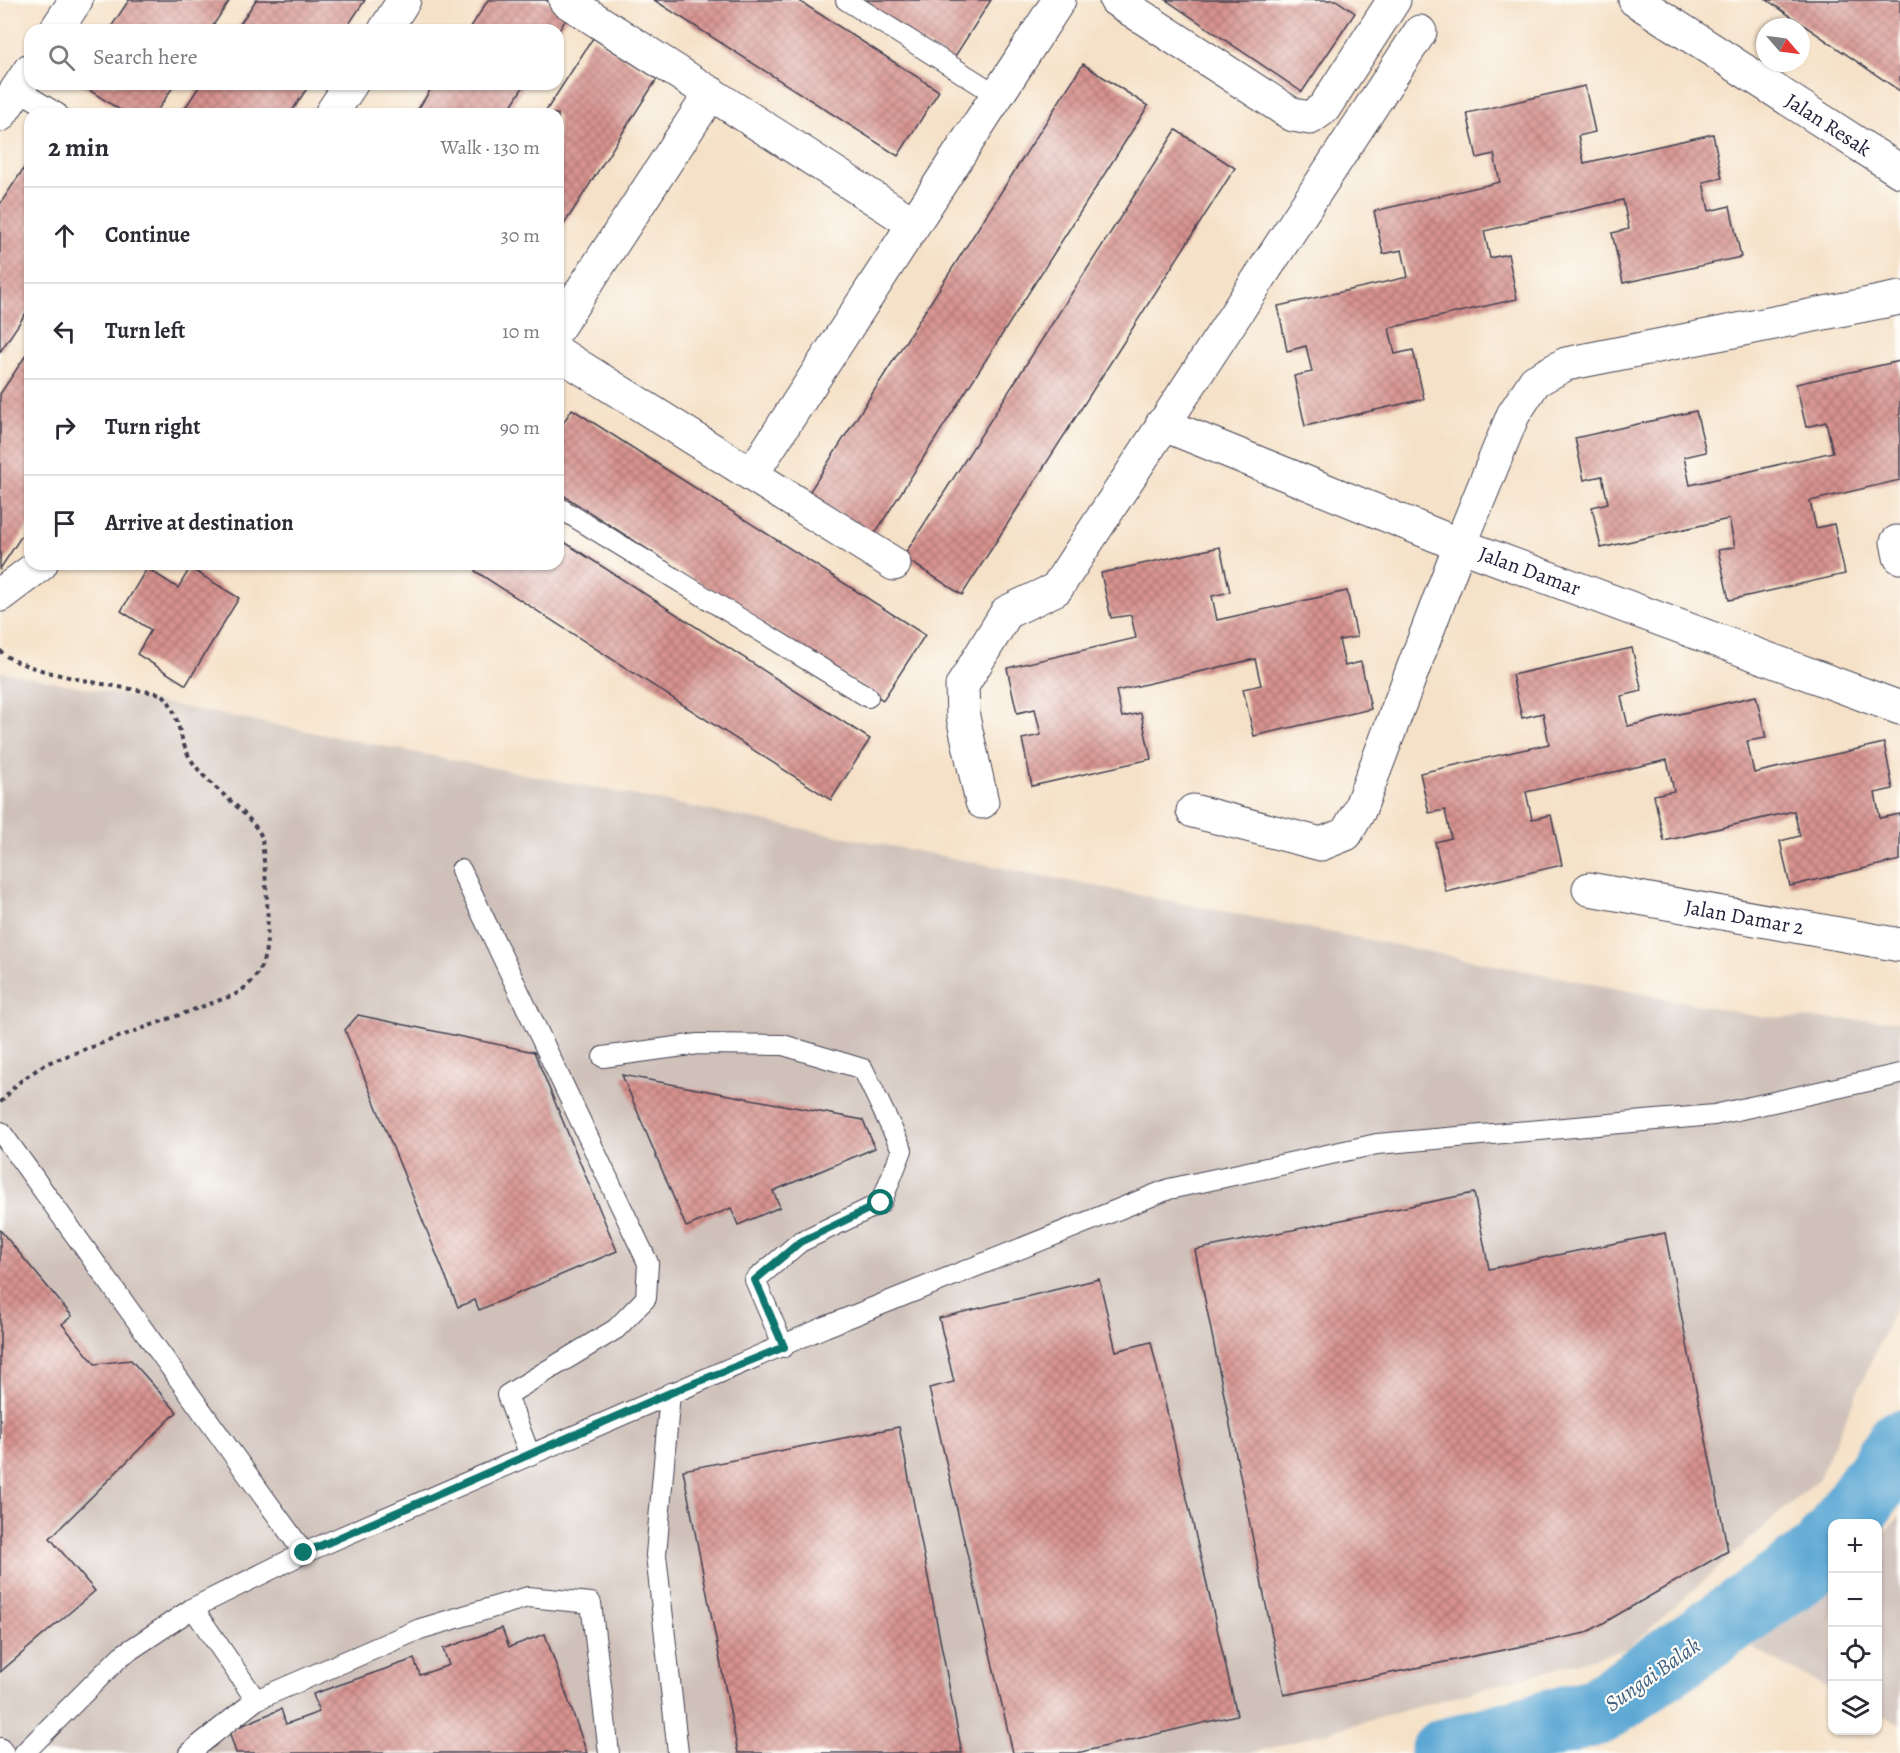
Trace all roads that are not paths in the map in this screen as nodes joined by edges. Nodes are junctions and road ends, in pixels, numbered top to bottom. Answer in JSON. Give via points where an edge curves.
{"nodes":[{"id":1,"x":76,"y":0,"type":"edge"},
{"id":2,"x":404,"y":0,"type":"edge"},
{"id":3,"x":565,"y":0,"type":"edge"},
{"id":4,"x":846,"y":0,"type":"edge"},
{"id":5,"x":1059,"y":0,"type":"edge"},
{"id":6,"x":1116,"y":0,"type":"edge"},
{"id":7,"x":1394,"y":0,"type":"edge"},
{"id":8,"x":1654,"y":5,"type":"edge"},
{"id":9,"x":60,"y":24,"type":"edge"},
{"id":10,"x":389,"y":24,"type":"edge"},
{"id":11,"x":1420,"y":32,"type":"dead end"},
{"id":12,"x":347,"y":90,"type":"edge"},
{"id":13,"x":16,"y":91,"type":"edge"},
{"id":14,"x":711,"y":93,"type":"junction"},
{"id":15,"x":997,"y":95,"type":"junction"},
{"id":16,"x":47,"y":108,"type":"edge"},
{"id":17,"x":335,"y":108,"type":"edge"},
{"id":18,"x":1900,"y":171,"type":"edge"},
{"id":19,"x":914,"y":224,"type":"junction"},
{"id":20,"x":1900,"y":298,"type":"edge"},
{"id":21,"x":564,"y":318,"type":"edge"},
{"id":22,"x":564,"y":357,"type":"edge"},
{"id":23,"x":1162,"y":424,"type":"junction"},
{"id":24,"x":752,"y":474,"type":"junction"},
{"id":25,"x":564,"y":511,"type":"edge"},
{"id":26,"x":1460,"y":545,"type":"junction"},
{"id":27,"x":894,"y":564,"type":"dead end"},
{"id":28,"x":33,"y":570,"type":"edge"},
{"id":29,"x":0,"y":595,"type":"edge"},
{"id":30,"x":868,"y":698,"type":"dead end"},
{"id":31,"x":1900,"y":708,"type":"edge"},
{"id":32,"x":982,"y":802,"type":"dead end"},
{"id":33,"x":1193,"y":811,"type":"dead end"},
{"id":34,"x":461,"y":870,"type":"dead end"},
{"id":35,"x":1589,"y":889,"type":"dead end"},
{"id":36,"x":1900,"y":945,"type":"edge"},
{"id":37,"x":603,"y":1057,"type":"dead end"},
{"id":38,"x":1900,"y":1074,"type":"edge"},
{"id":39,"x":1,"y":1132,"type":"edge"},
{"id":40,"x":784,"y":1347,"type":"junction"},
{"id":41,"x":670,"y":1393,"type":"junction"},
{"id":42,"x":529,"y":1453,"type":"junction"},
{"id":43,"x":304,"y":1553,"type":"junction"},
{"id":44,"x":193,"y":1608,"type":"junction"},
{"id":45,"x":256,"y":1700,"type":"junction"},
{"id":46,"x":0,"y":1748,"type":"edge"},
{"id":47,"x":4,"y":1753,"type":"edge"},
{"id":48,"x":24,"y":1753,"type":"edge"},
{"id":49,"x":189,"y":1753,"type":"edge"},
{"id":50,"x":609,"y":1753,"type":"edge"},
{"id":51,"x":678,"y":1753,"type":"edge"}],
"edges":[{"from":1,"to":9,"type":"street"},
{"from":2,"to":10,"type":"street"},
{"from":3,"to":14,"type":"street"},
{"from":4,"to":15,"type":"lane"},
{"from":5,"to":15,"type":"street"},
{"from":6,"to":7,"type":"street","via":[[1293,115],[1310,118],[1324,108]]},
{"from":8,"to":18,"type":"street","name":"Jalan Resak"},
{"from":11,"to":23,"type":"street"},
{"from":12,"to":17,"type":"street"},
{"from":13,"to":16,"type":"lane"},
{"from":14,"to":19,"type":"street"},
{"from":14,"to":21,"type":"street"},
{"from":15,"to":19,"type":"street"},
{"from":19,"to":24,"type":"street"},
{"from":20,"to":26,"type":"street","via":[[1566,364],[1535,381],[1513,416]]},
{"from":22,"to":24,"type":"street"},
{"from":23,"to":26,"type":"street","name":"Jalan Damar"},
{"from":23,"to":32,"type":"street","via":[[1056,589],[1007,612],[962,686],[963,717]]},
{"from":24,"to":27,"type":"street"},
{"from":25,"to":30,"type":"lane"},
{"from":26,"to":31,"type":"street","name":"Jalan Damar"},
{"from":26,"to":33,"type":"street","via":[[1359,811],[1346,834],[1321,844]]},
{"from":28,"to":29,"type":"street"},
{"from":34,"to":42,"type":"lane","via":[[648,1263],[646,1298],[616,1329],[507,1395]]},
{"from":35,"to":36,"type":"street","name":"Jalan Damar 2"},
{"from":37,"to":40,"type":"lane","via":[[698,1044],[783,1045],[863,1069],[902,1150],[881,1203],[800,1242],[755,1280]]},
{"from":38,"to":40,"type":"lane","via":[[1714,1115],[1377,1144],[1169,1188]]},
{"from":39,"to":43,"type":"lane"},
{"from":40,"to":41,"type":"lane"},
{"from":41,"to":42,"type":"lane"},
{"from":41,"to":51,"type":"lane","via":[[657,1555]]},
{"from":42,"to":43,"type":"lane"},
{"from":43,"to":44,"type":"lane"},
{"from":44,"to":45,"type":"lane"},
{"from":44,"to":48,"type":"lane","via":[[121,1656]]},
{"from":45,"to":49,"type":"lane"},
{"from":45,"to":50,"type":"lane","via":[[420,1629],[528,1597],[591,1603]]},
{"from":46,"to":47,"type":"lane"}]}
